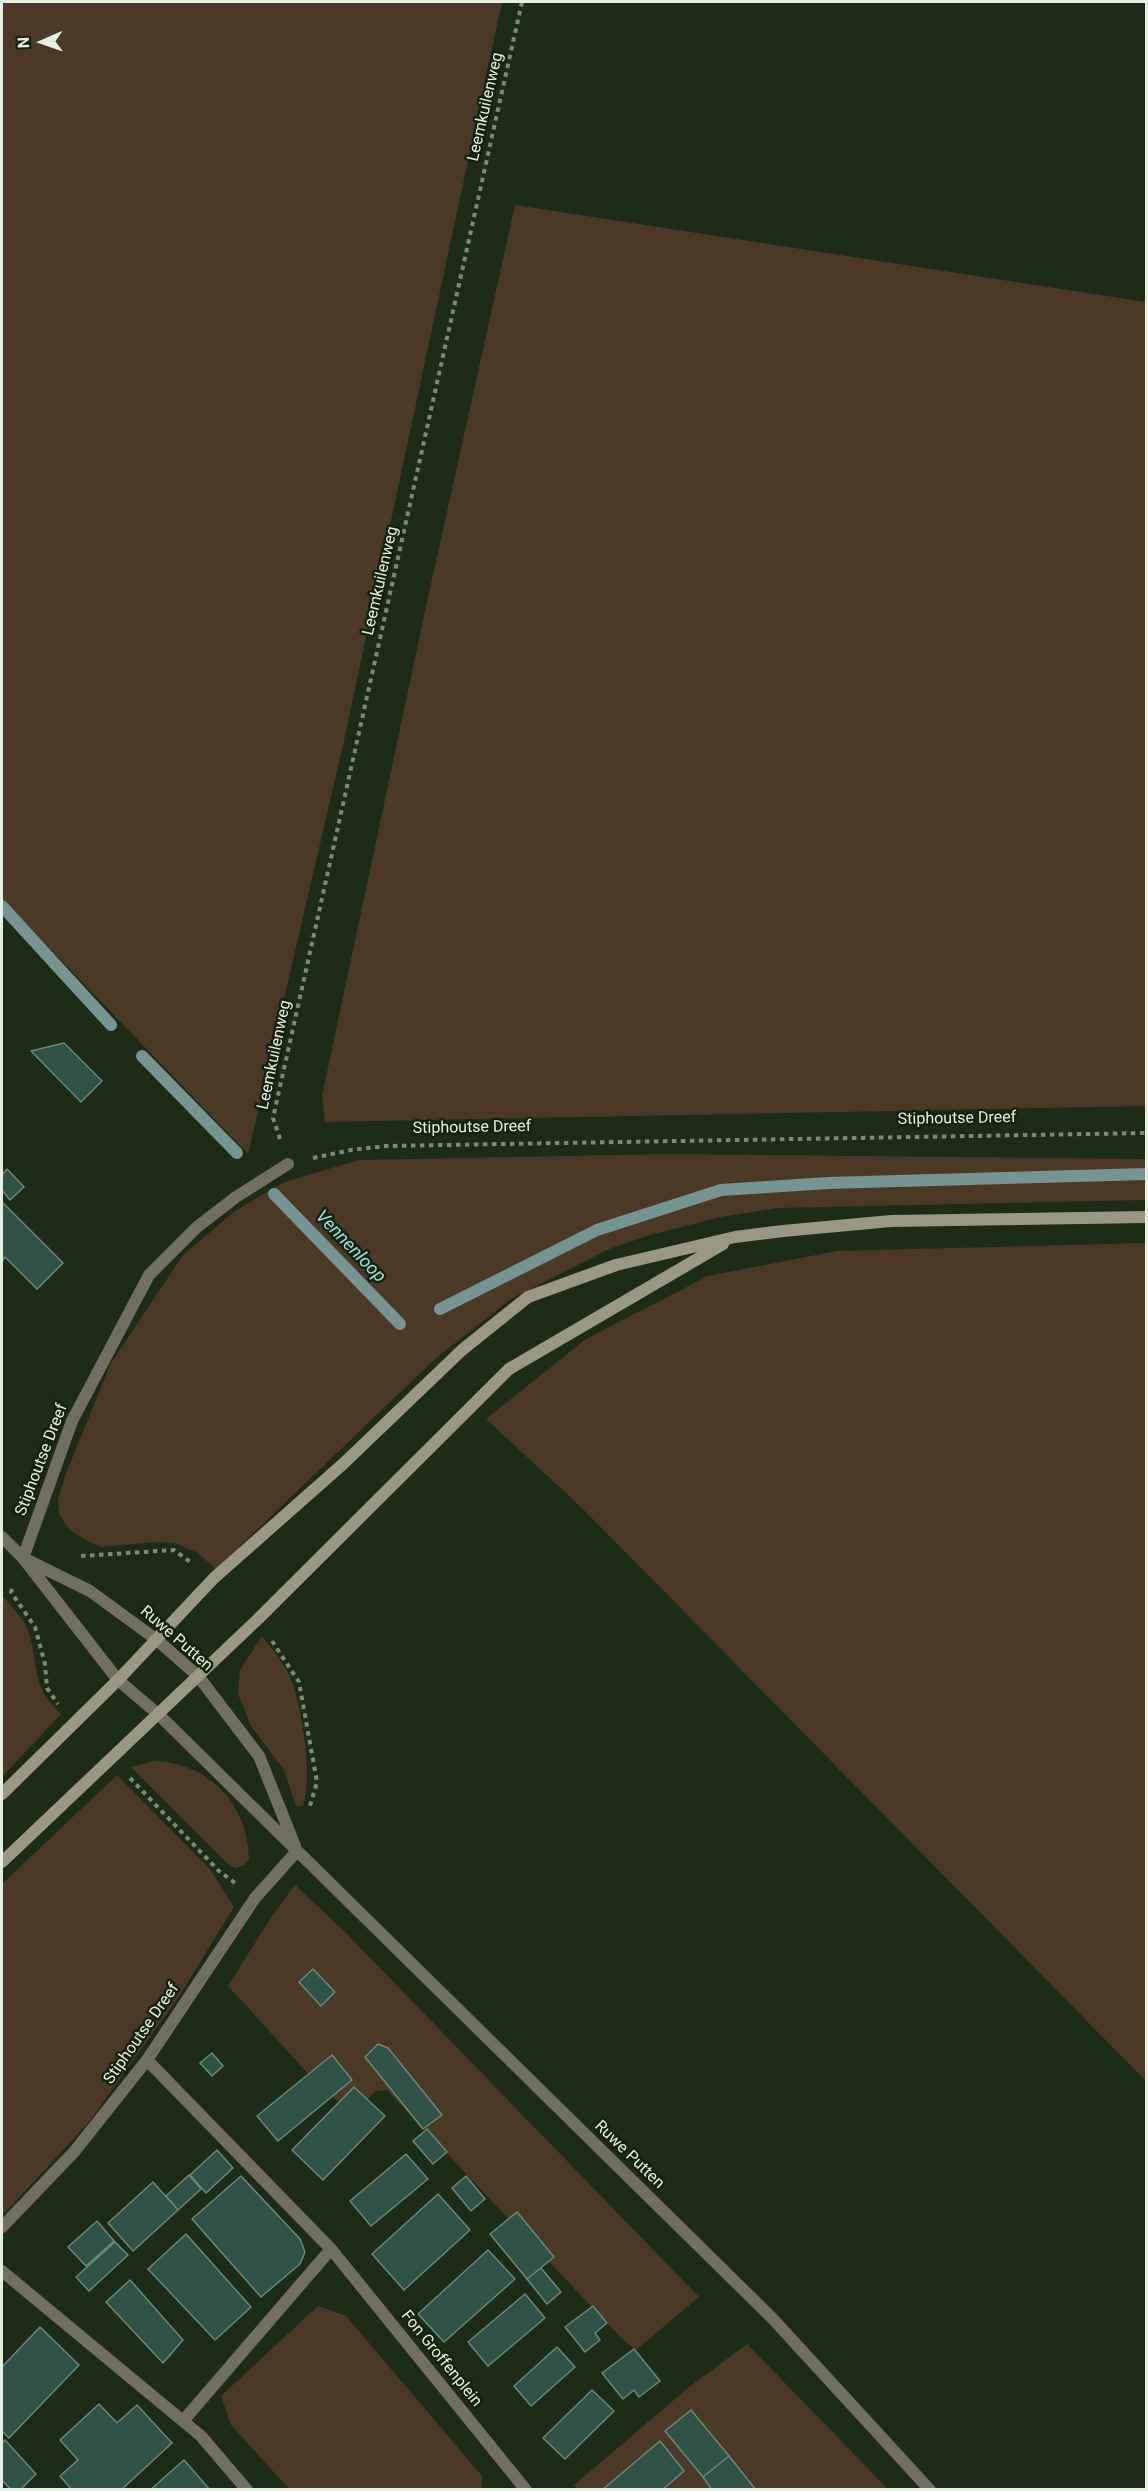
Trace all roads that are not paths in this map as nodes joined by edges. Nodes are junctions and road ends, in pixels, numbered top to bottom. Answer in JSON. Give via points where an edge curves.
{"nodes":[{"id":1,"x":288,"y":1164,"type":"road end"},
{"id":2,"x":1146,"y":1217,"type":"edge"},
{"id":3,"x":735,"y":1237,"type":"junction"},
{"id":4,"x":2,"y":1537,"type":"edge"},
{"id":5,"x":23,"y":1558,"type":"junction"},
{"id":6,"x":157,"y":1640,"type":"junction"},
{"id":7,"x":198,"y":1676,"type":"junction"},
{"id":8,"x":118,"y":1680,"type":"junction"},
{"id":9,"x":158,"y":1714,"type":"junction"},
{"id":10,"x":2,"y":1794,"type":"edge"},
{"id":11,"x":297,"y":1851,"type":"junction"},
{"id":12,"x":2,"y":1862,"type":"edge"},
{"id":13,"x":147,"y":2060,"type":"junction"},
{"id":14,"x":2,"y":2227,"type":"edge"},
{"id":15,"x":331,"y":2249,"type":"junction"},
{"id":16,"x":2,"y":2271,"type":"edge"},
{"id":17,"x":183,"y":2421,"type":"junction"},
{"id":18,"x":247,"y":2490,"type":"edge"},
{"id":19,"x":526,"y":2490,"type":"edge"},
{"id":20,"x":930,"y":2490,"type":"edge"}],
"edges":[{"from":1,"to":5,"type":"street","name":"Stiphoutse Dreef","via":[[197,1227],[149,1275],[72,1421]]},
{"from":2,"to":3,"type":"main road","via":[[891,1221]]},
{"from":3,"to":6,"type":"main road","via":[[616,1265],[528,1297],[462,1350],[343,1464],[214,1578]]},
{"from":3,"to":7,"type":"main road","via":[[509,1369]]},
{"from":4,"to":5,"type":"street","name":"Ruwe Putten"},
{"from":5,"to":6,"type":"street","name":"Ruwe Putten","via":[[90,1591]]},
{"from":5,"to":8,"type":"street","name":"Ruwe Putten"},
{"from":6,"to":7,"type":"street","name":"Ruwe Putten"},
{"from":6,"to":8,"type":"main road"},
{"from":7,"to":9,"type":"main road"},
{"from":7,"to":11,"type":"street","name":"Ruwe Putten","via":[[259,1756]]},
{"from":8,"to":9,"type":"street","name":"Ruwe Putten"},
{"from":8,"to":10,"type":"main road"},
{"from":9,"to":11,"type":"street","name":"Ruwe Putten"},
{"from":9,"to":12,"type":"main road"},
{"from":11,"to":13,"type":"street","name":"Stiphoutse Dreef","via":[[255,1898]]},
{"from":11,"to":20,"type":"street","name":"Ruwe Putten","via":[[772,2318]]},
{"from":13,"to":14,"type":"street","name":"Stiphoutse Dreef","via":[[74,2152]]},
{"from":13,"to":15,"type":"street","name":"Fon Groffenplein"},
{"from":15,"to":17,"type":"street"},
{"from":15,"to":19,"type":"street","name":"Fon Groffenplein"},
{"from":16,"to":17,"type":"street"},
{"from":17,"to":18,"type":"street"}]}
